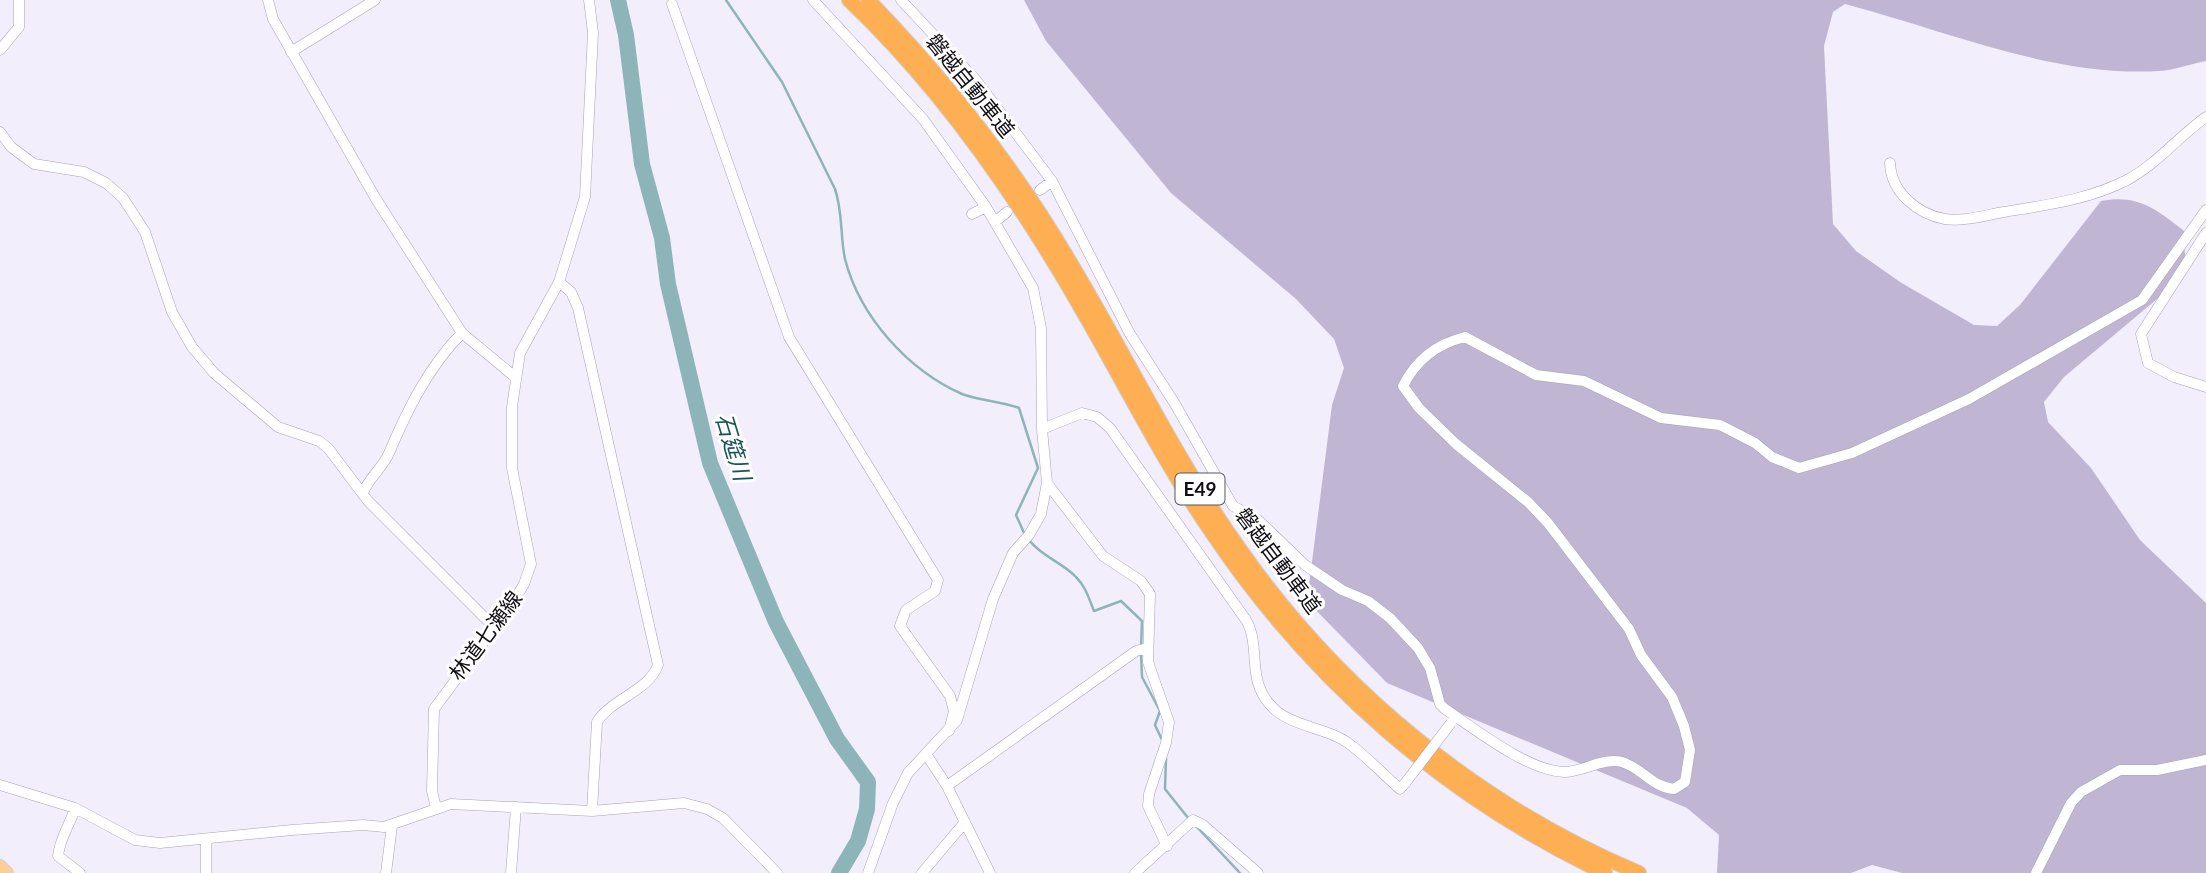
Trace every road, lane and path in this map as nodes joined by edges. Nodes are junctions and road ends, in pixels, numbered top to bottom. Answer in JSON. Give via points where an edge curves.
{"nodes":[{"id":1,"x":19,"y":0,"type":"edge"},
{"id":2,"x":268,"y":0,"type":"edge"},
{"id":3,"x":375,"y":0,"type":"edge"},
{"id":4,"x":589,"y":0,"type":"edge"},
{"id":5,"x":813,"y":0,"type":"edge"},
{"id":6,"x":849,"y":0,"type":"edge"},
{"id":7,"x":868,"y":0,"type":"edge"},
{"id":8,"x":901,"y":0,"type":"edge"},
{"id":9,"x":672,"y":4,"type":"dead end"},
{"id":10,"x":0,"y":50,"type":"edge"},
{"id":11,"x":291,"y":52,"type":"junction"},
{"id":12,"x":2206,"y":117,"type":"edge"},
{"id":13,"x":0,"y":132,"type":"edge"},
{"id":14,"x":1889,"y":163,"type":"dead end"},
{"id":15,"x":1052,"y":181,"type":"junction"},
{"id":16,"x":1040,"y":190,"type":"dead end"},
{"id":17,"x":986,"y":207,"type":"junction"},
{"id":18,"x":2206,"y":210,"type":"edge"},
{"id":19,"x":1007,"y":212,"type":"dead end"},
{"id":20,"x":972,"y":214,"type":"dead end"},
{"id":21,"x":996,"y":221,"type":"junction"},
{"id":22,"x":2206,"y":233,"type":"edge"},
{"id":23,"x":559,"y":282,"type":"junction"},
{"id":24,"x":462,"y":333,"type":"junction"},
{"id":25,"x":515,"y":377,"type":"junction"},
{"id":26,"x":2206,"y":387,"type":"edge"},
{"id":27,"x":1042,"y":429,"type":"junction"},
{"id":28,"x":1047,"y":483,"type":"junction"},
{"id":29,"x":363,"y":493,"type":"junction"},
{"id":30,"x":493,"y":626,"type":"junction"},
{"id":31,"x":1147,"y":648,"type":"junction"},
{"id":32,"x":1454,"y":720,"type":"junction"},
{"id":33,"x":949,"y":731,"type":"junction"},
{"id":34,"x":926,"y":754,"type":"junction"},
{"id":35,"x":2206,"y":760,"type":"edge"},
{"id":36,"x":0,"y":785,"type":"edge"},
{"id":37,"x":947,"y":786,"type":"junction"},
{"id":38,"x":516,"y":807,"type":"junction"},
{"id":39,"x":75,"y":808,"type":"junction"},
{"id":40,"x":436,"y":808,"type":"junction"},
{"id":41,"x":592,"y":811,"type":"junction"},
{"id":42,"x":965,"y":822,"type":"junction"},
{"id":43,"x":392,"y":826,"type":"junction"},
{"id":44,"x":206,"y":839,"type":"junction"},
{"id":45,"x":1167,"y":846,"type":"junction"},
{"id":46,"x":0,"y":866,"type":"edge"},
{"id":47,"x":989,"y":872,"type":"edge"},
{"id":48,"x":8,"y":873,"type":"edge"},
{"id":49,"x":80,"y":873,"type":"edge"},
{"id":50,"x":206,"y":873,"type":"edge"},
{"id":51,"x":386,"y":873,"type":"edge"},
{"id":52,"x":511,"y":873,"type":"edge"},
{"id":53,"x":777,"y":873,"type":"edge"},
{"id":54,"x":868,"y":873,"type":"edge"},
{"id":55,"x":922,"y":873,"type":"edge"},
{"id":56,"x":1135,"y":873,"type":"edge"},
{"id":57,"x":1258,"y":873,"type":"edge"},
{"id":58,"x":1605,"y":873,"type":"edge"},
{"id":59,"x":1639,"y":873,"type":"edge"},
{"id":60,"x":2036,"y":873,"type":"edge"}],
"edges":[{"from":1,"to":10,"type":"street","via":[[19,27]]},
{"from":2,"to":11,"type":"street","via":[[272,19]]},
{"from":3,"to":11,"type":"street"},
{"from":4,"to":23,"type":"street","name":"林道七瀬線","via":[[593,33],[585,197]]},
{"from":5,"to":17,"type":"street","via":[[923,119]]},
{"from":6,"to":58,"type":"highway","name":"磐越自動車道","number":"E49","via":[[929,87],[1015,200],[1188,496],[1285,631],[1376,723],[1450,783],[1527,832]]},
{"from":7,"to":59,"type":"highway","name":"磐越自動車道","number":"E49","via":[[1009,168],[1074,268],[1197,485],[1295,621],[1384,711],[1458,771],[1533,820]]},
{"from":8,"to":15,"type":"street","via":[[976,80]]},
{"from":9,"to":33,"type":"street","via":[[789,337],[938,580],[934,592],[903,614],[900,626],[950,696],[954,711]]},
{"from":11,"to":24,"type":"street","via":[[376,199]]},
{"from":12,"to":14,"type":"street","via":[[2146,168],[2098,192],[2065,203],[1978,217],[1947,219],[1910,203],[1896,188]]},
{"from":13,"to":29,"type":"street","via":[[11,148],[34,164],[84,172],[123,198],[145,232],[172,312],[192,347],[231,390],[272,422],[325,445]]},
{"from":15,"to":16,"type":"street"},
{"from":15,"to":32,"type":"street","via":[[1130,334],[1233,506],[1257,519],[1305,565],[1390,618],[1430,668],[1440,704]]},
{"from":17,"to":20,"type":"street"},
{"from":17,"to":21,"type":"street"},
{"from":18,"to":32,"type":"street","via":[[2142,300],[1947,409],[1852,453],[1799,468],[1720,425],[1661,418],[1584,381],[1536,375],[1465,337],[1436,347],[1411,369],[1403,386],[1455,444],[1548,523],[1629,629],[1680,716],[1690,750],[1685,782],[1674,789],[1654,783],[1616,761],[1581,771],[1548,770]]},
{"from":19,"to":21,"type":"street"},
{"from":21,"to":27,"type":"street","via":[[1033,288],[1041,328]]},
{"from":22,"to":26,"type":"street","via":[[2141,334],[2147,363]]},
{"from":23,"to":25,"type":"street","name":"林道七瀬線","via":[[523,346]]},
{"from":23,"to":41,"type":"street","via":[[571,292],[578,308],[658,665],[597,722]]},
{"from":24,"to":25,"type":"street"},
{"from":24,"to":29,"type":"street","via":[[406,411],[389,453]]},
{"from":25,"to":30,"type":"street","name":"林道七瀬線","via":[[510,446],[531,564],[524,584]]},
{"from":27,"to":28,"type":"street"},
{"from":27,"to":32,"type":"street","bridge":true,"via":[[1082,412],[1110,428],[1246,620],[1261,692],[1287,719],[1353,746],[1400,789]]},
{"from":28,"to":31,"type":"street","via":[[1103,556],[1148,590],[1152,605]]},
{"from":28,"to":33,"type":"street","via":[[1041,514],[1001,579],[964,703]]},
{"from":29,"to":30,"type":"street"},
{"from":30,"to":40,"type":"street","name":"林道七瀬線","via":[[432,715]]},
{"from":31,"to":37,"type":"street"},
{"from":31,"to":45,"type":"street","via":[[1151,679],[1169,722],[1148,806]]},
{"from":33,"to":34,"type":"street"},
{"from":34,"to":37,"type":"street"},
{"from":34,"to":54,"type":"street","via":[[908,774],[893,803]]},
{"from":35,"to":60,"type":"street","via":[[2157,770],[2120,770],[2081,792]]},
{"from":36,"to":39,"type":"street"},
{"from":37,"to":42,"type":"street"},
{"from":38,"to":40,"type":"street","via":[[463,803]]},
{"from":38,"to":41,"type":"street"},
{"from":38,"to":52,"type":"street"},
{"from":39,"to":44,"type":"street","via":[[143,842]]},
{"from":39,"to":49,"type":"street","via":[[60,839],[58,856]]},
{"from":40,"to":43,"type":"street"},
{"from":41,"to":53,"type":"street","via":[[676,803],[700,807],[728,822]]},
{"from":42,"to":47,"type":"street"},
{"from":42,"to":55,"type":"street"},
{"from":43,"to":44,"type":"street"},
{"from":43,"to":51,"type":"street"},
{"from":44,"to":50,"type":"street"},
{"from":45,"to":56,"type":"street"},
{"from":45,"to":57,"type":"street","via":[[1196,821]]},
{"from":46,"to":48,"type":"main road"}]}
